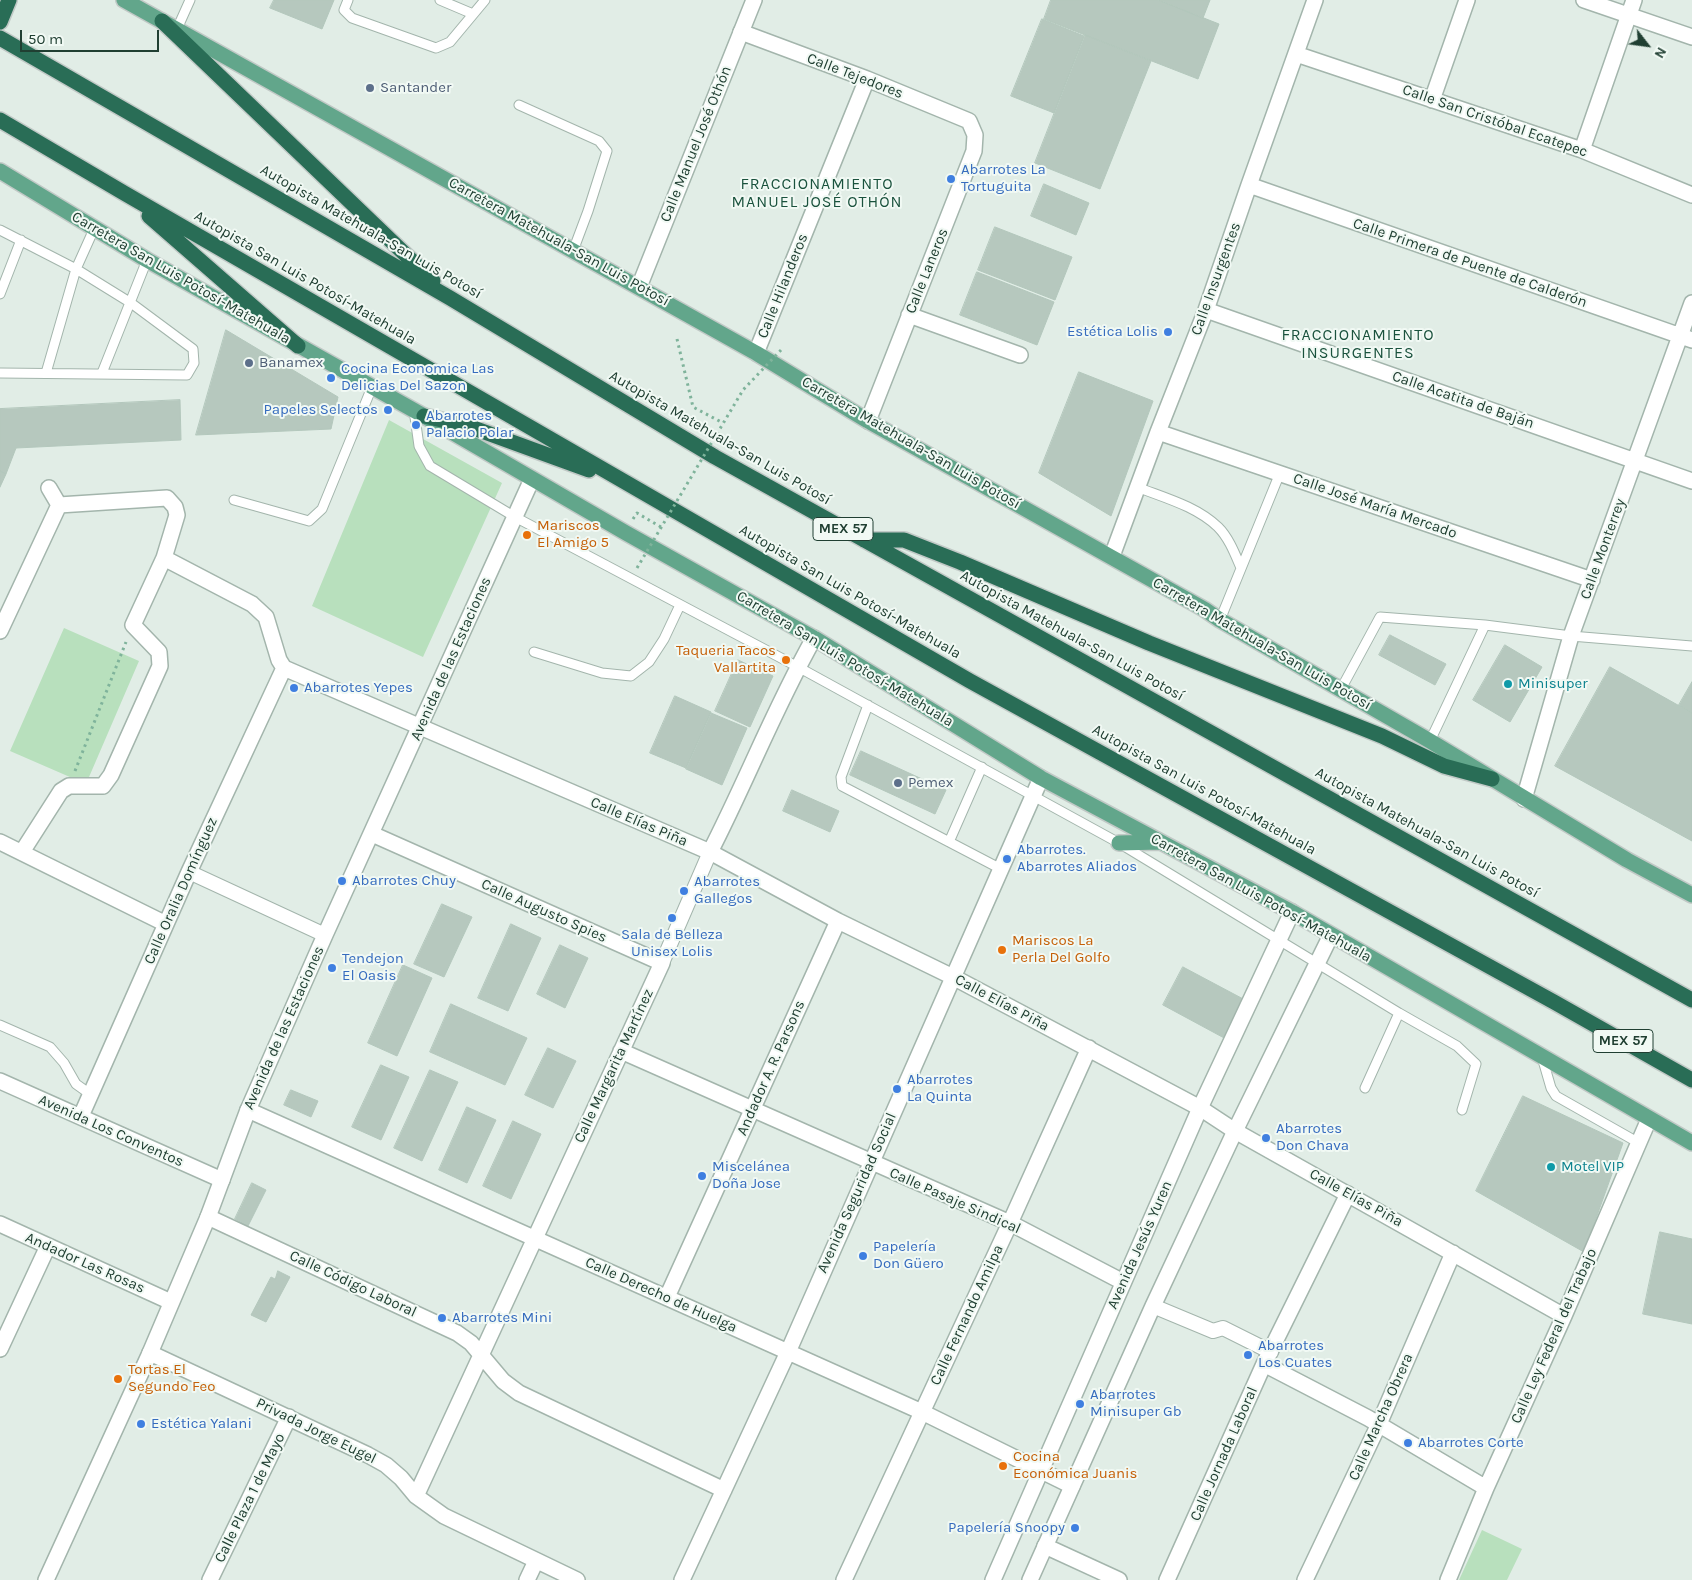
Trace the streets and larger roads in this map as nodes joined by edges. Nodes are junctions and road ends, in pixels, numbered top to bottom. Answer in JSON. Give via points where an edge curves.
{"nodes":[{"id":1,"x":8,"y":0,"type":"edge"},
{"id":2,"x":124,"y":0,"type":"edge"},
{"id":3,"x":754,"y":0,"type":"edge"},
{"id":4,"x":1315,"y":0,"type":"edge"},
{"id":5,"x":1467,"y":0,"type":"edge"},
{"id":6,"x":1584,"y":0,"type":"edge"},
{"id":7,"x":1634,"y":0,"type":"edge"},
{"id":8,"x":1629,"y":15,"type":"junction"},
{"id":9,"x":162,"y":21,"type":"junction"},
{"id":10,"x":0,"y":22,"type":"edge"},
{"id":11,"x":741,"y":32,"type":"junction"},
{"id":12,"x":1692,"y":37,"type":"edge"},
{"id":13,"x":2,"y":40,"type":"edge"},
{"id":14,"x":1296,"y":54,"type":"junction"},
{"id":15,"x":866,"y":79,"type":"junction"},
{"id":16,"x":1432,"y":100,"type":"junction"},
{"id":17,"x":0,"y":120,"type":"edge"},
{"id":18,"x":969,"y":122,"type":"joint"},
{"id":19,"x":1582,"y":150,"type":"junction"},
{"id":20,"x":0,"y":171,"type":"edge"},
{"id":21,"x":1249,"y":185,"type":"junction"},
{"id":22,"x":124,"y":194,"type":"junction"},
{"id":23,"x":1692,"y":195,"type":"edge"},
{"id":24,"x":639,"y":287,"type":"junction"},
{"id":25,"x":450,"y":298,"type":"junction"},
{"id":26,"x":1692,"y":303,"type":"edge"},
{"id":27,"x":1206,"y":310,"type":"junction"},
{"id":28,"x":909,"y":315,"type":"junction"},
{"id":29,"x":1686,"y":338,"type":"edge"},
{"id":30,"x":298,"y":346,"type":"junction"},
{"id":31,"x":756,"y":353,"type":"junction"},
{"id":32,"x":1020,"y":355,"type":"dead end"},
{"id":33,"x":419,"y":413,"type":"junction"},
{"id":34,"x":868,"y":420,"type":"junction"},
{"id":35,"x":1158,"y":432,"type":"junction"},
{"id":36,"x":1634,"y":460,"type":"junction"},
{"id":37,"x":532,"y":479,"type":"junction"},
{"id":38,"x":1692,"y":481,"type":"edge"},
{"id":39,"x":629,"y":485,"type":"junction"},
{"id":40,"x":50,"y":488,"type":"dead end"},
{"id":41,"x":58,"y":505,"type":"junction"},
{"id":42,"x":863,"y":540,"type":"junction"},
{"id":43,"x":1112,"y":556,"type":"junction"},
{"id":44,"x":164,"y":558,"type":"junction"},
{"id":45,"x":1592,"y":580,"type":"junction"},
{"id":46,"x":0,"y":631,"type":"edge"},
{"id":47,"x":814,"y":638,"type":"junction"},
{"id":48,"x":284,"y":668,"type":"junction"},
{"id":49,"x":420,"y":727,"type":"junction"},
{"id":50,"x":1041,"y":778,"type":"junction"},
{"id":51,"x":1492,"y":779,"type":"junction"},
{"id":52,"x":1524,"y":798,"type":"junction"},
{"id":53,"x":372,"y":834,"type":"junction"},
{"id":54,"x":0,"y":842,"type":"edge"},
{"id":55,"x":1119,"y":842,"type":"road end"},
{"id":56,"x":1161,"y":842,"type":"junction"},
{"id":57,"x":22,"y":852,"type":"junction"},
{"id":58,"x":710,"y":852,"type":"junction"},
{"id":59,"x":189,"y":872,"type":"junction"},
{"id":60,"x":1692,"y":895,"type":"edge"},
{"id":61,"x":1292,"y":912,"type":"junction"},
{"id":62,"x":838,"y":921,"type":"junction"},
{"id":63,"x":166,"y":924,"type":"junction"},
{"id":64,"x":325,"y":935,"type":"junction"},
{"id":65,"x":1331,"y":935,"type":"junction"},
{"id":66,"x":662,"y":963,"type":"junction"},
{"id":67,"x":953,"y":977,"type":"junction"},
{"id":68,"x":1692,"y":1000,"type":"edge"},
{"id":69,"x":1089,"y":1048,"type":"junction"},
{"id":70,"x":621,"y":1051,"type":"junction"},
{"id":71,"x":1692,"y":1080,"type":"edge"},
{"id":72,"x":1,"y":1085,"type":"edge"},
{"id":73,"x":1200,"y":1108,"type":"junction"},
{"id":74,"x":753,"y":1109,"type":"junction"},
{"id":75,"x":248,"y":1110,"type":"junction"},
{"id":76,"x":81,"y":1116,"type":"junction"},
{"id":77,"x":1649,"y":1119,"type":"junction"},
{"id":78,"x":1235,"y":1131,"type":"junction"},
{"id":79,"x":1692,"y":1143,"type":"edge"},
{"id":80,"x":870,"y":1163,"type":"junction"},
{"id":81,"x":222,"y":1180,"type":"junction"},
{"id":82,"x":1348,"y":1194,"type":"junction"},
{"id":83,"x":208,"y":1217,"type":"junction"},
{"id":84,"x":1010,"y":1223,"type":"junction"},
{"id":85,"x":0,"y":1224,"type":"edge"},
{"id":86,"x":534,"y":1239,"type":"junction"},
{"id":87,"x":48,"y":1246,"type":"junction"},
{"id":88,"x":1453,"y":1253,"type":"junction"},
{"id":89,"x":1123,"y":1282,"type":"junction"},
{"id":90,"x":667,"y":1297,"type":"junction"},
{"id":91,"x":171,"y":1302,"type":"junction"},
{"id":92,"x":1152,"y":1306,"type":"junction"},
{"id":93,"x":1564,"y":1316,"type":"junction"},
{"id":94,"x":0,"y":1349,"type":"edge"},
{"id":95,"x":788,"y":1352,"type":"junction"},
{"id":96,"x":150,"y":1353,"type":"junction"},
{"id":97,"x":482,"y":1354,"type":"junction"},
{"id":98,"x":1268,"y":1358,"type":"junction"},
{"id":99,"x":922,"y":1412,"type":"junction"},
{"id":100,"x":289,"y":1417,"type":"junction"},
{"id":101,"x":1379,"y":1424,"type":"junction"},
{"id":102,"x":1040,"y":1470,"type":"junction"},
{"id":103,"x":1072,"y":1486,"type":"junction"},
{"id":104,"x":1486,"y":1488,"type":"junction"},
{"id":105,"x":724,"y":1490,"type":"junction"},
{"id":106,"x":416,"y":1496,"type":"junction"},
{"id":107,"x":1045,"y":1546,"type":"junction"},
{"id":108,"x":536,"y":1561,"type":"junction"},
{"id":109,"x":48,"y":1579,"type":"edge"},
{"id":110,"x":210,"y":1580,"type":"edge"},
{"id":111,"x":527,"y":1580,"type":"edge"},
{"id":112,"x":577,"y":1580,"type":"edge"},
{"id":113,"x":682,"y":1580,"type":"edge"},
{"id":114,"x":844,"y":1580,"type":"edge"},
{"id":115,"x":993,"y":1580,"type":"edge"},
{"id":116,"x":1030,"y":1580,"type":"edge"},
{"id":117,"x":1119,"y":1580,"type":"edge"},
{"id":118,"x":1167,"y":1580,"type":"edge"},
{"id":119,"x":1305,"y":1580,"type":"edge"},
{"id":120,"x":1448,"y":1580,"type":"edge"}],
"edges":[{"from":1,"to":10,"type":"highway"},
{"from":2,"to":9,"type":"main road","name":"Carretera Matehuala-San Luis Potosí"},
{"from":3,"to":11,"type":"street","name":"Calle Manuel José Othón"},
{"from":4,"to":14,"type":"street","name":"Calle Insurgentes"},
{"from":5,"to":16,"type":"street"},
{"from":6,"to":8,"type":"street"},
{"from":7,"to":8,"type":"street"},
{"from":8,"to":12,"type":"street"},
{"from":8,"to":19,"type":"street"},
{"from":9,"to":24,"type":"main road","name":"Carretera Matehuala-San Luis Potosí"},
{"from":9,"to":25,"type":"highway"},
{"from":11,"to":15,"type":"street","name":"Calle Tejedores"},
{"from":11,"to":24,"type":"street","name":"Calle Manuel José Othón"},
{"from":13,"to":25,"type":"highway","name":"Autopista Matehuala-San Luis Potosí","number":"MEX 57"},
{"from":14,"to":16,"type":"street","name":"Calle San Cristóbal Ecatepec"},
{"from":14,"to":21,"type":"street","name":"Calle Insurgentes"},
{"from":15,"to":18,"type":"street","name":"Calle Tejedores"},
{"from":15,"to":31,"type":"street","name":"Calle Hilanderos"},
{"from":16,"to":19,"type":"street","name":"Calle San Cristóbal Ecatepec"},
{"from":17,"to":22,"type":"highway","name":"Autopista San Luis Potosí-Matehuala","number":"MEX 57"},
{"from":18,"to":28,"type":"street","name":"Calle Laneros","via":[[975,135],[974,152]]},
{"from":19,"to":23,"type":"street","name":"Calle San Cristóbal Ecatepec"},
{"from":20,"to":30,"type":"main road","name":"Carretera San Luis Potosí-Matehuala"},
{"from":21,"to":27,"type":"street","name":"Calle Insurgentes"},
{"from":21,"to":29,"type":"street","name":"Calle Primera de Puente de Calderón"},
{"from":22,"to":30,"type":"highway"},
{"from":22,"to":39,"type":"highway","name":"Autopista San Luis Potosí-Matehuala","number":"MEX 57"},
{"from":24,"to":31,"type":"main road","name":"Carretera Matehuala-San Luis Potosí"},
{"from":25,"to":42,"type":"highway","name":"Autopista Matehuala-San Luis Potosí","number":"MEX 57","via":[[715,457]]},
{"from":26,"to":29,"type":"street","name":"Calle Monterrey"},
{"from":27,"to":35,"type":"street","name":"Calle Insurgentes"},
{"from":27,"to":36,"type":"street","name":"Calle Acatita de Baján"},
{"from":28,"to":32,"type":"street"},
{"from":28,"to":34,"type":"street","name":"Calle Laneros"},
{"from":29,"to":36,"type":"street","name":"Calle Monterrey"},
{"from":30,"to":33,"type":"main road","name":"Carretera San Luis Potosí-Matehuala"},
{"from":31,"to":34,"type":"main road","name":"Carretera Matehuala-San Luis Potosí"},
{"from":33,"to":37,"type":"main road","name":"Carretera San Luis Potosí-Matehuala"},
{"from":33,"to":39,"type":"highway","via":[[468,426]]},
{"from":34,"to":43,"type":"main road","name":"Carretera Matehuala-San Luis Potosí"},
{"from":35,"to":43,"type":"street","name":"Calle Insurgentes"},
{"from":35,"to":45,"type":"street","name":"Calle José María Mercado"},
{"from":36,"to":38,"type":"street","name":"Calle Acatita de Baján"},
{"from":36,"to":45,"type":"street","name":"Calle Monterrey"},
{"from":37,"to":47,"type":"main road","name":"Carretera San Luis Potosí-Matehuala"},
{"from":37,"to":49,"type":"street","name":"Avenida de las Estaciones"},
{"from":39,"to":71,"type":"highway","name":"Autopista San Luis Potosí-Matehuala","number":"MEX 57","via":[[970,681]]},
{"from":40,"to":41,"type":"street"},
{"from":41,"to":44,"type":"street","via":[[167,498],[175,506],[177,516]]},
{"from":41,"to":46,"type":"street"},
{"from":42,"to":51,"type":"highway","via":[[904,540],[1382,736],[1444,766]]},
{"from":42,"to":68,"type":"highway","name":"Autopista Matehuala-San Luis Potosí","number":"MEX 57"},
{"from":43,"to":51,"type":"main road","name":"Carretera Matehuala-San Luis Potosí"},
{"from":44,"to":48,"type":"street","via":[[252,604],[266,617]]},
{"from":44,"to":57,"type":"street","via":[[133,625],[159,652],[160,666],[111,775],[103,786],[69,786],[61,791]]},
{"from":45,"to":52,"type":"street","name":"Calle Monterrey","via":[[1571,636]]},
{"from":47,"to":50,"type":"main road","name":"Carretera San Luis Potosí-Matehuala"},
{"from":47,"to":58,"type":"street","name":"Calle Margarita Martínez"},
{"from":48,"to":49,"type":"street","name":"Calle Elías Piña"},
{"from":48,"to":59,"type":"street","name":"Calle Oralia Domínguez"},
{"from":49,"to":53,"type":"street","name":"Avenida de las Estaciones"},
{"from":49,"to":58,"type":"street","name":"Calle Elías Piña"},
{"from":50,"to":56,"type":"main road","name":"Carretera San Luis Potosí-Matehuala"},
{"from":50,"to":67,"type":"street","name":"Avenida Seguridad Social"},
{"from":51,"to":52,"type":"main road","name":"Carretera Matehuala-San Luis Potosí"},
{"from":52,"to":60,"type":"main road","name":"Carretera Matehuala-San Luis Potosí"},
{"from":53,"to":64,"type":"street","name":"Avenida de las Estaciones"},
{"from":53,"to":66,"type":"street","name":"Calle Augusto Spies"},
{"from":54,"to":57,"type":"street"},
{"from":55,"to":56,"type":"main road"},
{"from":56,"to":61,"type":"main road","name":"Carretera San Luis Potosí-Matehuala"},
{"from":57,"to":63,"type":"street"},
{"from":58,"to":62,"type":"street","name":"Calle Elías Piña"},
{"from":58,"to":66,"type":"street","name":"Calle Margarita Martínez"},
{"from":59,"to":63,"type":"street","name":"Calle Oralia Domínguez"},
{"from":59,"to":64,"type":"street"},
{"from":61,"to":65,"type":"main road","name":"Carretera San Luis Potosí-Matehuala"},
{"from":61,"to":73,"type":"street","name":"Avenida Jesús Yuren"},
{"from":62,"to":67,"type":"street","name":"Calle Elías Piña"},
{"from":62,"to":74,"type":"street","name":"Andador A. R. Parsons"},
{"from":63,"to":76,"type":"street","name":"Calle Oralia Domínguez"},
{"from":64,"to":75,"type":"street","name":"Avenida de las Estaciones"},
{"from":65,"to":77,"type":"main road","name":"Carretera San Luis Potosí-Matehuala"},
{"from":65,"to":78,"type":"street"},
{"from":66,"to":70,"type":"street","name":"Calle Margarita Martínez"},
{"from":67,"to":69,"type":"street","name":"Calle Elías Piña"},
{"from":67,"to":80,"type":"street","name":"Avenida Seguridad Social"},
{"from":69,"to":73,"type":"street","name":"Calle Elías Piña"},
{"from":69,"to":84,"type":"street","name":"Calle Fernando Amilpa"},
{"from":70,"to":74,"type":"street","name":"Calle Pasaje Sindical"},
{"from":70,"to":86,"type":"street","name":"Calle Margarita Martínez"},
{"from":72,"to":76,"type":"street","name":"Avenida Los Conventos"},
{"from":73,"to":78,"type":"street","name":"Calle Elías Piña"},
{"from":73,"to":89,"type":"street","name":"Avenida Jesús Yuren"},
{"from":74,"to":80,"type":"street","name":"Calle Pasaje Sindical"},
{"from":74,"to":90,"type":"street","name":"Andador A. R. Parsons"},
{"from":75,"to":81,"type":"street","name":"Avenida de las Estaciones"},
{"from":75,"to":86,"type":"street","name":"Calle Derecho de Huelga"},
{"from":76,"to":81,"type":"street","name":"Avenida Los Conventos"},
{"from":77,"to":79,"type":"main road","name":"Carretera San Luis Potosí-Matehuala"},
{"from":77,"to":93,"type":"street","name":"Calle Ley Federal del Trabajo"},
{"from":78,"to":82,"type":"street","name":"Calle Elías Piña"},
{"from":78,"to":92,"type":"street"},
{"from":80,"to":84,"type":"street","name":"Calle Pasaje Sindical"},
{"from":80,"to":95,"type":"street","name":"Avenida Seguridad Social"},
{"from":81,"to":83,"type":"street","name":"Avenida de las Estaciones"},
{"from":82,"to":88,"type":"street","name":"Calle Elías Piña"},
{"from":82,"to":98,"type":"street","name":"Calle Jornada Laboral"},
{"from":83,"to":91,"type":"street","name":"Avenida de las Estaciones"},
{"from":83,"to":97,"type":"street","name":"Calle Código Laboral","via":[[443,1326],[471,1343]]},
{"from":84,"to":89,"type":"street","name":"Calle Pasaje Sindical"},
{"from":84,"to":99,"type":"street","name":"Calle Fernando Amilpa"},
{"from":85,"to":87,"type":"street","name":"Andador Las Rosas"},
{"from":86,"to":90,"type":"street","name":"Calle Derecho de Huelga"},
{"from":86,"to":97,"type":"street","name":"Calle Margarita Martínez"},
{"from":87,"to":91,"type":"street","name":"Andador Las Rosas"},
{"from":87,"to":94,"type":"street"},
{"from":88,"to":93,"type":"street","name":"Calle Elías Piña"},
{"from":88,"to":101,"type":"street","name":"Calle Marcha Obrera"},
{"from":89,"to":102,"type":"street","name":"Avenida Jesús Yuren"},
{"from":90,"to":95,"type":"street","name":"Calle Derecho de Huelga"},
{"from":91,"to":96,"type":"street","name":"Avenida de las Estaciones"},
{"from":92,"to":98,"type":"street","via":[[1212,1331],[1223,1328]]},
{"from":92,"to":103,"type":"street"},
{"from":93,"to":104,"type":"street","name":"Calle Ley Federal del Trabajo"},
{"from":95,"to":99,"type":"street","name":"Calle Derecho de Huelga"},
{"from":95,"to":105,"type":"street","name":"Avenida Seguridad Social"},
{"from":96,"to":100,"type":"street","name":"Privada Jorge Eugel"},
{"from":96,"to":109,"type":"street","name":"Avenida de las Estaciones"},
{"from":97,"to":105,"type":"street","name":"Calle Código Laboral","via":[[503,1381],[519,1393]]},
{"from":97,"to":106,"type":"street","name":"Calle Margarita Martínez"},
{"from":98,"to":101,"type":"street"},
{"from":98,"to":118,"type":"street","name":"Calle Jornada Laboral"},
{"from":99,"to":102,"type":"street","name":"Calle Derecho de Huelga"},
{"from":99,"to":114,"type":"street","name":"Calle Fernando Amilpa"},
{"from":100,"to":106,"type":"street","name":"Privada Jorge Eugel","via":[[386,1465]]},
{"from":100,"to":110,"type":"street","name":"Calle Plaza 1 de Mayo"},
{"from":101,"to":104,"type":"street"},
{"from":101,"to":119,"type":"street","name":"Calle Marcha Obrera"},
{"from":102,"to":103,"type":"street","name":"Calle Derecho de Huelga"},
{"from":102,"to":115,"type":"street","name":"Avenida Jesús Yuren"},
{"from":103,"to":107,"type":"street"},
{"from":104,"to":120,"type":"street","name":"Calle Ley Federal del Trabajo"},
{"from":105,"to":113,"type":"street","name":"Avenida Seguridad Social"},
{"from":106,"to":108,"type":"street","name":"Privada Jorge Eugel","via":[[444,1516]]},
{"from":107,"to":116,"type":"street"},
{"from":107,"to":117,"type":"street"},
{"from":108,"to":111,"type":"street"},
{"from":108,"to":112,"type":"street","name":"Privada Jorge Eugel"}]}
